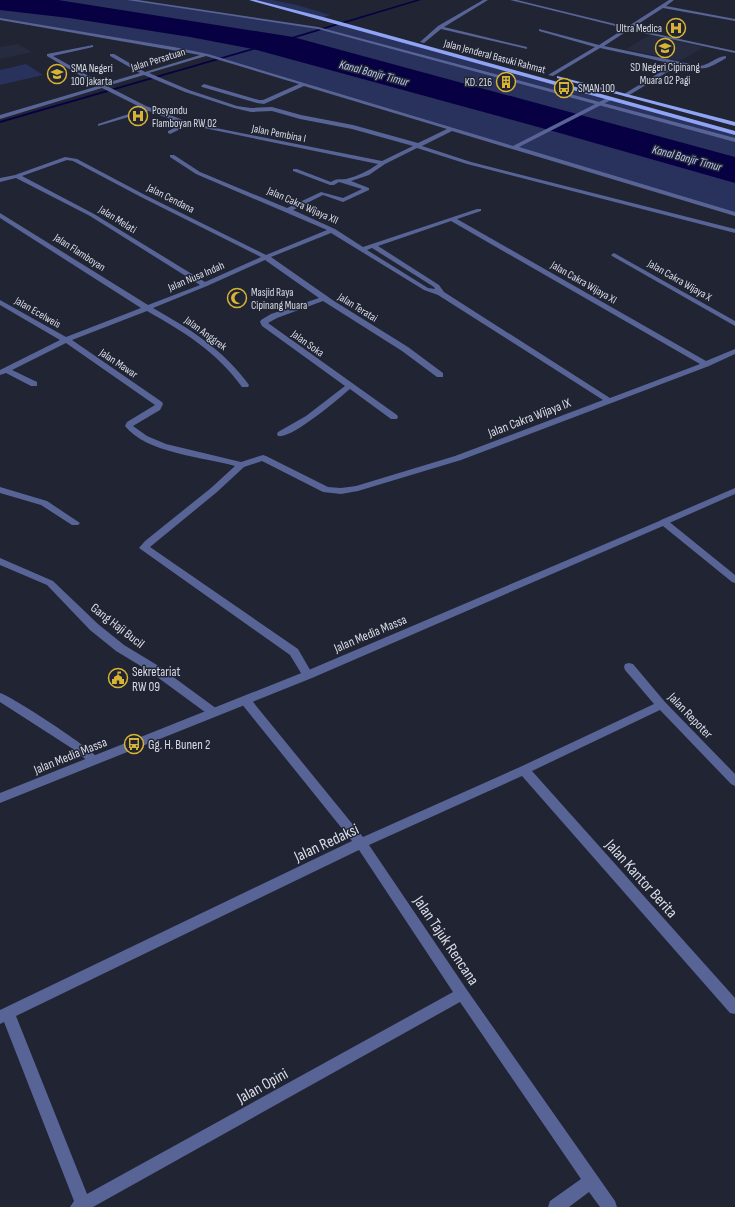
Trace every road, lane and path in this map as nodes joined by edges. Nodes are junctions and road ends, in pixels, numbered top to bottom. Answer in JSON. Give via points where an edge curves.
{"nodes":[{"id":1,"x":129,"y":0,"type":"edge"},
{"id":2,"x":250,"y":0,"type":"edge"},
{"id":3,"x":272,"y":0,"type":"edge"},
{"id":4,"x":486,"y":0,"type":"edge"},
{"id":5,"x":512,"y":0,"type":"edge"},
{"id":6,"x":672,"y":0,"type":"edge"},
{"id":7,"x":286,"y":3,"type":"dead end"},
{"id":8,"x":662,"y":7,"type":"junction"},
{"id":9,"x":307,"y":8,"type":"dead end"},
{"id":10,"x":336,"y":16,"type":"dead end"},
{"id":11,"x":0,"y":19,"type":"edge"},
{"id":12,"x":735,"y":20,"type":"edge"},
{"id":13,"x":362,"y":23,"type":"dead end"},
{"id":14,"x":440,"y":27,"type":"junction"},
{"id":15,"x":627,"y":28,"type":"junction"},
{"id":16,"x":541,"y":30,"type":"dead end"},
{"id":17,"x":422,"y":42,"type":"junction"},
{"id":18,"x":91,"y":46,"type":"dead end"},
{"id":19,"x":598,"y":46,"type":"junction"},
{"id":20,"x":525,"y":48,"type":"dead end"},
{"id":21,"x":735,"y":52,"type":"edge"},
{"id":22,"x":112,"y":55,"type":"dead end"},
{"id":23,"x":206,"y":55,"type":"junction"},
{"id":24,"x":475,"y":55,"type":"dead end"},
{"id":25,"x":724,"y":57,"type":"dead end"},
{"id":26,"x":679,"y":63,"type":"junction"},
{"id":27,"x":543,"y":73,"type":"dead end"},
{"id":28,"x":551,"y":74,"type":"junction"},
{"id":29,"x":149,"y":75,"type":"junction"},
{"id":30,"x":304,"y":84,"type":"junction"},
{"id":31,"x":204,"y":86,"type":"dead end"},
{"id":32,"x":105,"y":88,"type":"junction"},
{"id":33,"x":626,"y":95,"type":"junction"},
{"id":34,"x":609,"y":99,"type":"junction"},
{"id":35,"x":599,"y":104,"type":"junction"},
{"id":36,"x":147,"y":110,"type":"junction"},
{"id":37,"x":0,"y":117,"type":"edge"},
{"id":38,"x":187,"y":124,"type":"junction"},
{"id":39,"x":735,"y":124,"type":"edge"},
{"id":40,"x":100,"y":125,"type":"dead end"},
{"id":41,"x":453,"y":128,"type":"junction"},
{"id":42,"x":170,"y":132,"type":"dead end"},
{"id":43,"x":735,"y":132,"type":"edge"},
{"id":44,"x":735,"y":140,"type":"edge"},
{"id":45,"x":417,"y":146,"type":"junction"},
{"id":46,"x":518,"y":146,"type":"junction"},
{"id":47,"x":172,"y":156,"type":"dead end"},
{"id":48,"x":383,"y":163,"type":"junction"},
{"id":49,"x":295,"y":170,"type":"dead end"},
{"id":50,"x":17,"y":176,"type":"junction"},
{"id":51,"x":0,"y":180,"type":"edge"},
{"id":52,"x":345,"y":181,"type":"junction"},
{"id":53,"x":288,"y":210,"type":"junction"},
{"id":54,"x":479,"y":210,"type":"dead end"},
{"id":55,"x":735,"y":214,"type":"edge"},
{"id":56,"x":0,"y":215,"type":"edge"},
{"id":57,"x":452,"y":219,"type":"junction"},
{"id":58,"x":333,"y":230,"type":"junction"},
{"id":59,"x":735,"y":231,"type":"edge"},
{"id":60,"x":372,"y":246,"type":"junction"},
{"id":61,"x":363,"y":249,"type":"junction"},
{"id":62,"x":614,"y":255,"type":"dead end"},
{"id":63,"x":266,"y":257,"type":"junction"},
{"id":64,"x":205,"y":285,"type":"junction"},
{"id":65,"x":442,"y":293,"type":"junction"},
{"id":66,"x":324,"y":298,"type":"junction"},
{"id":67,"x":0,"y":302,"type":"edge"},
{"id":68,"x":147,"y":308,"type":"junction"},
{"id":69,"x":735,"y":324,"type":"edge"},
{"id":70,"x":66,"y":340,"type":"junction"},
{"id":71,"x":735,"y":351,"type":"edge"},
{"id":72,"x":706,"y":364,"type":"junction"},
{"id":73,"x":3,"y":372,"type":"edge"},
{"id":74,"x":440,"y":375,"type":"dead end"},
{"id":75,"x":34,"y":384,"type":"dead end"},
{"id":76,"x":245,"y":385,"type":"dead end"},
{"id":77,"x":349,"y":386,"type":"junction"},
{"id":78,"x":609,"y":401,"type":"junction"},
{"id":79,"x":394,"y":417,"type":"dead end"},
{"id":80,"x":280,"y":434,"type":"dead end"},
{"id":81,"x":241,"y":465,"type":"junction"},
{"id":82,"x":0,"y":490,"type":"edge"},
{"id":83,"x":735,"y":491,"type":"edge"},
{"id":84,"x":664,"y":522,"type":"junction"},
{"id":85,"x":75,"y":523,"type":"dead end"},
{"id":86,"x":2,"y":564,"type":"edge"},
{"id":87,"x":735,"y":580,"type":"edge"},
{"id":88,"x":629,"y":667,"type":"dead end"},
{"id":89,"x":308,"y":675,"type":"junction"},
{"id":90,"x":0,"y":697,"type":"edge"},
{"id":91,"x":245,"y":700,"type":"junction"},
{"id":92,"x":661,"y":705,"type":"junction"},
{"id":93,"x":214,"y":712,"type":"junction"},
{"id":94,"x":94,"y":760,"type":"junction"},
{"id":95,"x":524,"y":770,"type":"junction"},
{"id":96,"x":735,"y":781,"type":"edge"},
{"id":97,"x":0,"y":798,"type":"edge"},
{"id":98,"x":361,"y":844,"type":"junction"},
{"id":99,"x":462,"y":994,"type":"junction"},
{"id":100,"x":735,"y":1008,"type":"edge"},
{"id":101,"x":4,"y":1015,"type":"edge"},
{"id":102,"x":591,"y":1181,"type":"junction"},
{"id":103,"x":82,"y":1206,"type":"edge"},
{"id":104,"x":556,"y":1207,"type":"edge"},
{"id":105,"x":609,"y":1207,"type":"edge"}],
"edges":[{"from":1,"to":35,"type":"street","via":[[318,28]]},
{"from":2,"to":34,"type":"main road","name":"Jalan Jenderal Basuki Rahmat","via":[[345,24]]},
{"from":3,"to":7,"type":"main road"},
{"from":4,"to":14,"type":"street"},
{"from":5,"to":15,"type":"street"},
{"from":6,"to":8,"type":"street"},
{"from":8,"to":12,"type":"street"},
{"from":8,"to":15,"type":"street"},
{"from":9,"to":10,"type":"main road"},
{"from":11,"to":23,"type":"street"},
{"from":13,"to":17,"type":"main road","name":"Jalan Jenderal Basuki Rahmat"},
{"from":14,"to":17,"type":"street"},
{"from":14,"to":20,"type":"street"},
{"from":15,"to":19,"type":"street"},
{"from":15,"to":21,"type":"street"},
{"from":16,"to":19,"type":"street"},
{"from":17,"to":24,"type":"main road","name":"Jalan Jenderal Basuki Rahmat"},
{"from":18,"to":32,"type":"street","name":"Jalan Pembina I","via":[[49,55]]},
{"from":19,"to":26,"type":"street"},
{"from":19,"to":28,"type":"street"},
{"from":22,"to":29,"type":"street"},
{"from":23,"to":29,"type":"street","name":"Jalan Persatuan"},
{"from":23,"to":30,"type":"street"},
{"from":25,"to":26,"type":"street","via":[[705,68]]},
{"from":26,"to":33,"type":"street"},
{"from":27,"to":28,"type":"main road","name":"Jalan Jenderal Basuki Rahmat"},
{"from":28,"to":33,"type":"main road","name":"Jalan Jenderal Basuki Rahmat"},
{"from":29,"to":32,"type":"street","name":"Jalan Persatuan"},
{"from":29,"to":45,"type":"street","via":[[236,107],[251,110],[272,109],[300,118],[353,127]]},
{"from":30,"to":31,"type":"street","via":[[264,102]]},
{"from":30,"to":41,"type":"street"},
{"from":32,"to":36,"type":"street","name":"Jalan Pembina I"},
{"from":32,"to":37,"type":"street","name":"Jalan Persatuan"},
{"from":33,"to":39,"type":"main road","name":"Jalan Jenderal Basuki Rahmat"},
{"from":34,"to":35,"type":"street"},
{"from":34,"to":43,"type":"main road","name":"Jalan Jenderal Basuki Rahmat"},
{"from":35,"to":44,"type":"street"},
{"from":35,"to":46,"type":"street"},
{"from":36,"to":38,"type":"street","name":"Jalan Pembina I"},
{"from":36,"to":40,"type":"street"},
{"from":38,"to":42,"type":"street"},
{"from":38,"to":48,"type":"street","name":"Jalan Pembina I"},
{"from":41,"to":45,"type":"street"},
{"from":41,"to":46,"type":"street"},
{"from":45,"to":48,"type":"street"},
{"from":45,"to":59,"type":"street","via":[[470,163]]},
{"from":46,"to":55,"type":"street"},
{"from":47,"to":53,"type":"street","name":"Jalan Cakra Wijaya XII","via":[[198,173]]},
{"from":48,"to":52,"type":"street","via":[[367,174]]},
{"from":49,"to":52,"type":"street","via":[[332,184],[338,180]]},
{"from":50,"to":51,"type":"street"},
{"from":50,"to":63,"type":"street","name":"Jalan Cendana","via":[[67,158],[75,160]]},
{"from":50,"to":64,"type":"street","name":"Jalan Melati","via":[[92,215]]},
{"from":52,"to":53,"type":"street","via":[[367,189],[343,200],[323,193]]},
{"from":53,"to":58,"type":"street","name":"Jalan Cakra Wijaya XII"},
{"from":54,"to":57,"type":"street"},
{"from":56,"to":68,"type":"street","name":"Jalan Flamboyan"},
{"from":57,"to":60,"type":"street"},
{"from":57,"to":72,"type":"street","name":"Jalan Cakra Wijaya XI"},
{"from":58,"to":61,"type":"street","name":"Jalan Cakra Wijaya XII"},
{"from":58,"to":63,"type":"street","name":"Jalan Nusa Indah"},
{"from":60,"to":61,"type":"street"},
{"from":60,"to":65,"type":"street","name":"Jalan Cakra Wijaya XII","via":[[437,286]]},
{"from":61,"to":65,"type":"street","name":"Jalan Cakra Wijaya XII","via":[[426,289]]},
{"from":62,"to":69,"type":"street","name":"Jalan Cakra Wijaya X"},
{"from":63,"to":64,"type":"street","name":"Jalan Nusa Indah"},
{"from":63,"to":66,"type":"street","name":"Jalan Teratai"},
{"from":64,"to":68,"type":"street","name":"Jalan Nusa Indah"},
{"from":65,"to":78,"type":"street","name":"Jalan Cakra Wijaya XII"},
{"from":66,"to":74,"type":"street","name":"Jalan Teratai","via":[[405,349]]},
{"from":66,"to":77,"type":"street","name":"Jalan Soka","via":[[264,322]]},
{"from":67,"to":70,"type":"street","name":"Jalan Ecelweis"},
{"from":68,"to":70,"type":"street","name":"Jalan Nusa Indah"},
{"from":68,"to":76,"type":"street","name":"Jalan Anggrek","via":[[193,334],[217,352]]},
{"from":70,"to":73,"type":"street","name":"Jalan Nusa Indah"},
{"from":70,"to":81,"type":"street","name":"Jalan Mawar","via":[[159,404],[157,408],[130,424],[131,428],[162,445]]},
{"from":71,"to":72,"type":"street","name":"Jalan Cakra Wijaya IX"},
{"from":72,"to":78,"type":"street","name":"Jalan Cakra Wijaya IX"},
{"from":73,"to":75,"type":"street"},
{"from":77,"to":79,"type":"street","name":"Jalan Soka"},
{"from":77,"to":80,"type":"street","via":[[309,418]]},
{"from":78,"to":81,"type":"street","name":"Jalan Cakra Wijaya IX","via":[[458,458],[342,491],[326,490],[264,458]]},
{"from":81,"to":89,"type":"street","via":[[144,548],[294,652]]},
{"from":82,"to":85,"type":"street","via":[[44,504]]},
{"from":83,"to":84,"type":"street","name":"Jalan Media Massa"},
{"from":84,"to":87,"type":"street"},
{"from":84,"to":89,"type":"street","name":"Jalan Media Massa"},
{"from":86,"to":93,"type":"street","name":"Gang Haji Bucil","via":[[50,583],[94,627],[120,648],[153,668]]},
{"from":88,"to":92,"type":"street","name":"Jalan Repoter"},
{"from":89,"to":91,"type":"street","name":"Jalan Media Massa"},
{"from":90,"to":94,"type":"street","via":[[80,748]]},
{"from":91,"to":93,"type":"street","name":"Jalan Media Massa"},
{"from":91,"to":98,"type":"street","name":"Jalan Tajuk Rencana"},
{"from":92,"to":95,"type":"street","name":"Jalan Redaksi"},
{"from":92,"to":96,"type":"street","name":"Jalan Repoter"},
{"from":93,"to":94,"type":"street","name":"Jalan Media Massa"},
{"from":94,"to":97,"type":"street","name":"Jalan Media Massa"},
{"from":95,"to":98,"type":"street","name":"Jalan Redaksi"},
{"from":95,"to":100,"type":"street","name":"Jalan Kantor Berita"},
{"from":98,"to":99,"type":"street","name":"Jalan Tajuk Rencana"},
{"from":98,"to":101,"type":"street","name":"Jalan Redaksi"},
{"from":99,"to":102,"type":"street","name":"Jalan Tajuk Rencana"},
{"from":99,"to":103,"type":"street","name":"Jalan Opini"},
{"from":101,"to":103,"type":"street"},
{"from":102,"to":104,"type":"street"},
{"from":102,"to":105,"type":"street","name":"Jalan Tajuk Rencana"}]}
